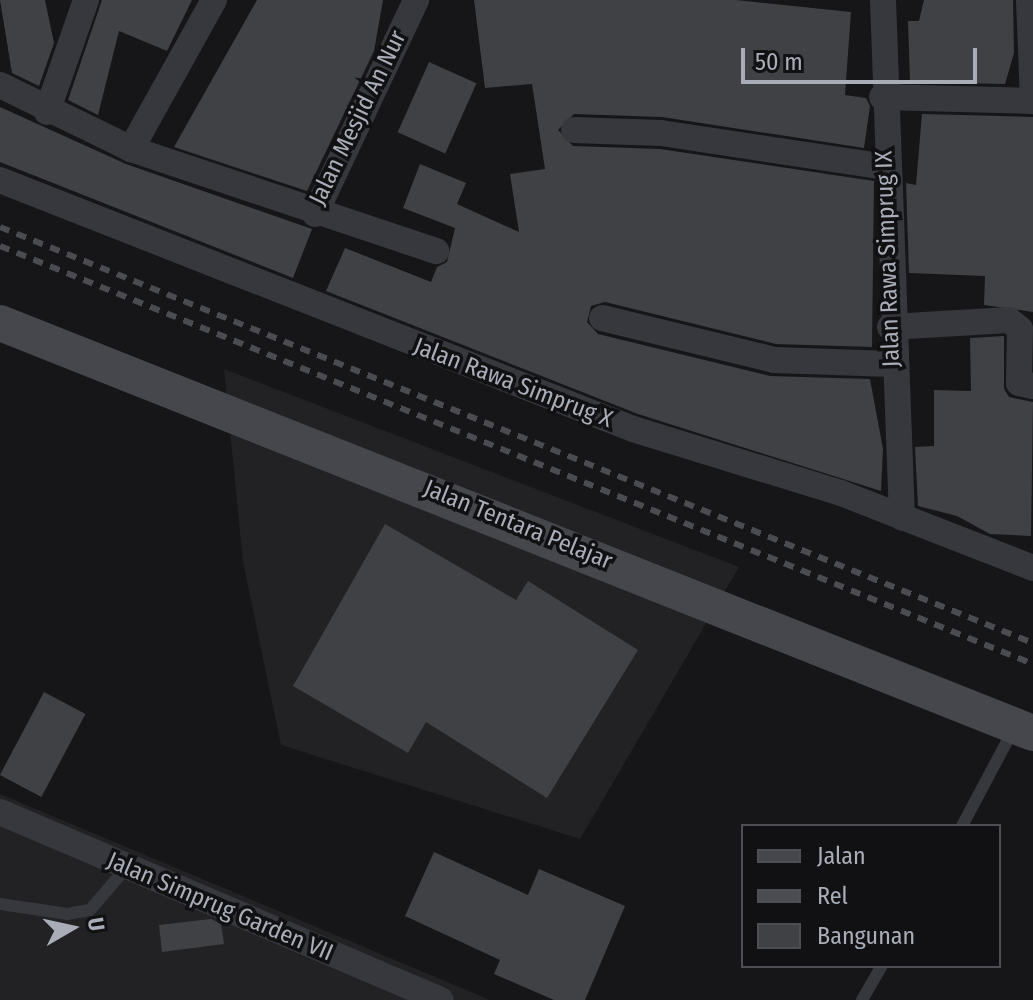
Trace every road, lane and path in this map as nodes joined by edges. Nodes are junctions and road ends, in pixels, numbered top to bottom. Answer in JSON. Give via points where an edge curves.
{"nodes":[{"id":1,"x":86,"y":0,"type":"edge"},
{"id":2,"x":214,"y":0,"type":"edge"},
{"id":3,"x":416,"y":0,"type":"edge"},
{"id":4,"x":883,"y":0,"type":"edge"},
{"id":5,"x":1029,"y":0,"type":"edge"},
{"id":6,"x":0,"y":85,"type":"edge"},
{"id":7,"x":882,"y":97,"type":"junction"},
{"id":8,"x":1033,"y":101,"type":"edge"},
{"id":9,"x":47,"y":112,"type":"junction"},
{"id":10,"x":574,"y":130,"type":"dead end"},
{"id":11,"x":131,"y":149,"type":"junction"},
{"id":12,"x":885,"y":167,"type":"junction"},
{"id":13,"x":0,"y":180,"type":"edge"},
{"id":14,"x":315,"y":214,"type":"junction"},
{"id":15,"x":436,"y":251,"type":"dead end"},
{"id":16,"x":602,"y":318,"type":"dead end"},
{"id":17,"x":0,"y":323,"type":"edge"},
{"id":18,"x":890,"y":327,"type":"junction"},
{"id":19,"x":892,"y":364,"type":"junction"},
{"id":20,"x":1033,"y":386,"type":"edge"},
{"id":21,"x":902,"y":518,"type":"junction"},
{"id":22,"x":1033,"y":568,"type":"edge"},
{"id":23,"x":1024,"y":729,"type":"edge"},
{"id":24,"x":0,"y":812,"type":"edge"},
{"id":25,"x":963,"y":824,"type":"edge"},
{"id":26,"x":127,"y":867,"type":"junction"},
{"id":27,"x":0,"y":904,"type":"edge"},
{"id":28,"x":881,"y":968,"type":"edge"},
{"id":29,"x":441,"y":1000,"type":"edge"},
{"id":30,"x":862,"y":1000,"type":"edge"}],
"edges":[{"from":1,"to":9,"type":"street"},
{"from":2,"to":11,"type":"street"},
{"from":3,"to":14,"type":"street","name":"Jalan Mesjid An Nur"},
{"from":4,"to":7,"type":"street","name":"Jalan Rawa Simprug IX"},
{"from":5,"to":8,"type":"street"},
{"from":6,"to":9,"type":"street","name":"Jalan Mesjid An Nur"},
{"from":7,"to":8,"type":"street"},
{"from":7,"to":12,"type":"street","name":"Jalan Rawa Simprug IX"},
{"from":9,"to":11,"type":"street","name":"Jalan Mesjid An Nur"},
{"from":10,"to":12,"type":"street","via":[[661,133]]},
{"from":11,"to":14,"type":"street","name":"Jalan Mesjid An Nur"},
{"from":12,"to":18,"type":"street","name":"Jalan Rawa Simprug IX"},
{"from":13,"to":21,"type":"street","name":"Jalan Rawa Simprug X","via":[[618,423]]},
{"from":14,"to":15,"type":"street"},
{"from":16,"to":19,"type":"street","via":[[774,360]]},
{"from":17,"to":23,"type":"street","name":"Jalan Tentara Pelajar"},
{"from":18,"to":19,"type":"street","name":"Jalan Rawa Simprug IX"},
{"from":18,"to":20,"type":"street","via":[[1009,320],[1020,329],[1019,383]]},
{"from":19,"to":21,"type":"street","name":"Jalan Rawa Simprug IX"},
{"from":21,"to":22,"type":"street","name":"Jalan Rawa Simprug X"},
{"from":23,"to":25,"type":"lane"},
{"from":24,"to":26,"type":"street","name":"Jalan Simprug Garden VII"},
{"from":26,"to":27,"type":"lane","via":[[90,910],[67,914]]},
{"from":26,"to":29,"type":"street","name":"Jalan Simprug Garden VII"},
{"from":28,"to":30,"type":"lane"}]}
